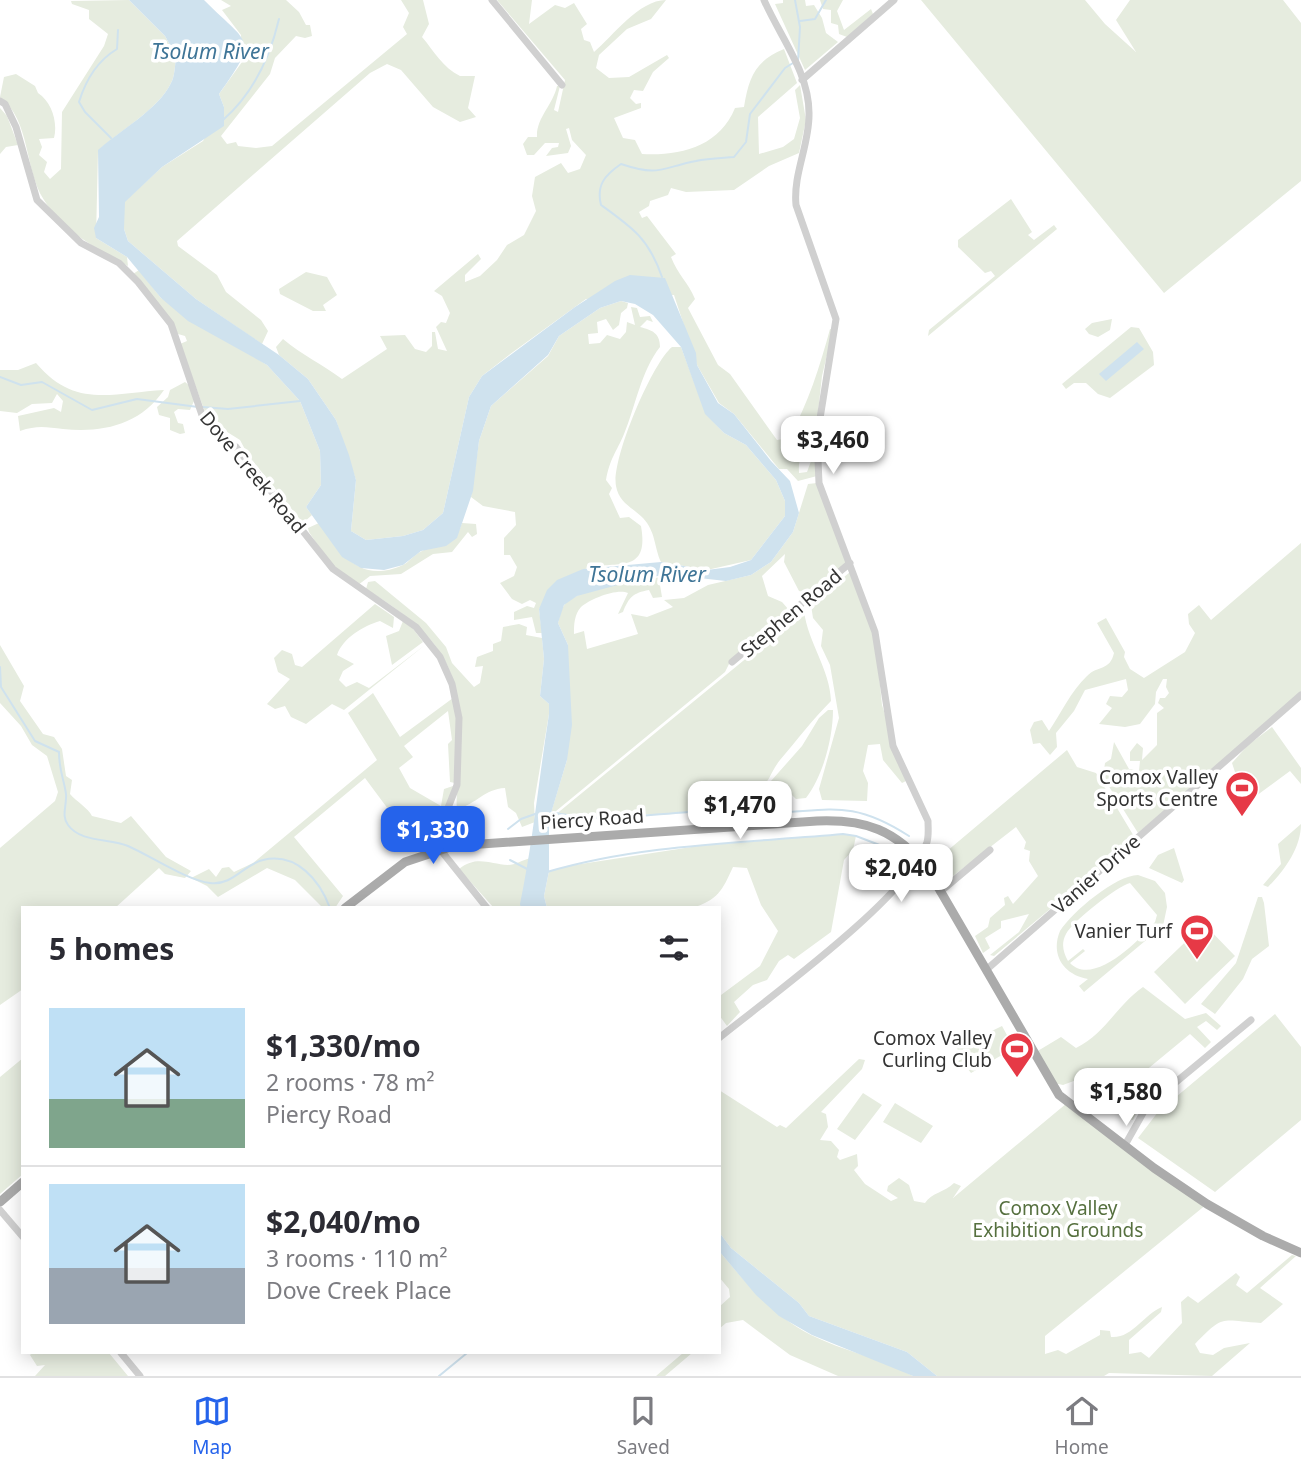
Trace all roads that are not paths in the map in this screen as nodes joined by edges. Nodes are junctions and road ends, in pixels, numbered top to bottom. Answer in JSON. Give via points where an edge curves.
{"nodes":[{"id":1,"x":492,"y":0,"type":"edge"},
{"id":2,"x":764,"y":0,"type":"edge"},
{"id":3,"x":894,"y":0,"type":"edge"},
{"id":4,"x":802,"y":80,"type":"junction"},
{"id":5,"x":562,"y":85,"type":"dead end"},
{"id":6,"x":0,"y":101,"type":"edge"},
{"id":7,"x":850,"y":563,"type":"junction"},
{"id":8,"x":732,"y":662,"type":"dead end"},
{"id":9,"x":1301,"y":695,"type":"edge"},
{"id":10,"x":439,"y":848,"type":"junction"},
{"id":11,"x":989,"y":850,"type":"dead end"},
{"id":12,"x":919,"y":858,"type":"junction"},
{"id":13,"x":940,"y":891,"type":"junction"},
{"id":14,"x":347,"y":906,"type":"edge"},
{"id":15,"x":484,"y":906,"type":"edge"},
{"id":16,"x":986,"y":970,"type":"junction"},
{"id":17,"x":1251,"y":1020,"type":"dead end"},
{"id":18,"x":721,"y":1036,"type":"edge"},
{"id":19,"x":1125,"y":1146,"type":"junction"},
{"id":20,"x":21,"y":1184,"type":"edge"},
{"id":21,"x":0,"y":1202,"type":"edge"},
{"id":22,"x":0,"y":1210,"type":"edge"},
{"id":23,"x":21,"y":1235,"type":"edge"},
{"id":24,"x":1301,"y":1253,"type":"edge"},
{"id":25,"x":122,"y":1354,"type":"edge"},
{"id":26,"x":141,"y":1376,"type":"edge"}],
"edges":[{"from":1,"to":5,"type":"street"},
{"from":2,"to":4,"type":"street"},
{"from":3,"to":4,"type":"street"},
{"from":4,"to":7,"type":"street","via":[[809,115],[795,186],[796,205],[836,319],[820,410],[818,472],[823,497]]},
{"from":6,"to":10,"type":"street","name":"Dove Creek Road","via":[[16,127],[37,200],[81,243],[119,262],[171,324],[202,415],[217,434],[236,447],[333,569],[416,627],[440,657],[459,718],[457,785],[442,823]]},
{"from":7,"to":8,"type":"street","name":"Stephen Road"},
{"from":7,"to":12,"type":"street","via":[[875,632],[893,746],[928,821]]},
{"from":9,"to":16,"type":"street","name":"Vanier Drive"},
{"from":10,"to":12,"type":"main road","name":"Piercy Road","via":[[856,821],[888,833]]},
{"from":10,"to":14,"type":"main road","name":"Piercy Road","via":[[390,871]]},
{"from":10,"to":15,"type":"street"},
{"from":11,"to":13,"type":"street"},
{"from":12,"to":13,"type":"main road","name":"Piercy Road"},
{"from":12,"to":18,"type":"street","via":[[884,901]]},
{"from":13,"to":16,"type":"main road","name":"Piercy Road"},
{"from":16,"to":19,"type":"main road","name":"Piercy Road","via":[[1059,1096]]},
{"from":17,"to":19,"type":"street","via":[[1147,1107]]},
{"from":19,"to":24,"type":"main road","name":"Piercy Road","via":[[1242,1225]]},
{"from":20,"to":21,"type":"main road"},
{"from":22,"to":23,"type":"street"},
{"from":25,"to":26,"type":"street"}]}
